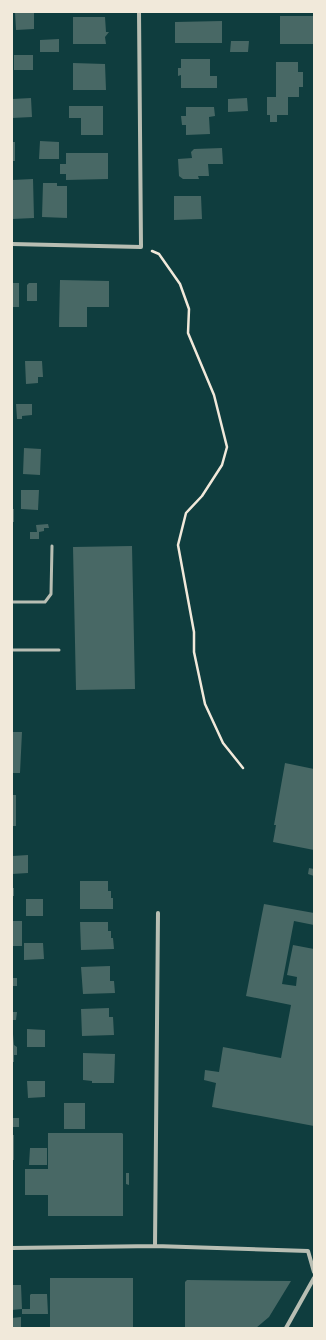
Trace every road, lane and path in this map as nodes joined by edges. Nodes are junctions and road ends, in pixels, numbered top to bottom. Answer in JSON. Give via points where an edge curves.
{"nodes":[{"id":1,"x":139,"y":12,"type":"edge"},
{"id":2,"x":12,"y":244,"type":"edge"},
{"id":3,"x":141,"y":247,"type":"junction"},
{"id":4,"x":52,"y":546,"type":"dead end"},
{"id":5,"x":12,"y":602,"type":"edge"},
{"id":6,"x":12,"y":650,"type":"edge"},
{"id":7,"x":59,"y":650,"type":"dead end"},
{"id":8,"x":243,"y":768,"type":"dead end"},
{"id":9,"x":158,"y":913,"type":"dead end"},
{"id":10,"x":155,"y":1246,"type":"junction"},
{"id":11,"x":12,"y":1248,"type":"edge"},
{"id":12,"x":314,"y":1272,"type":"edge"},
{"id":13,"x":314,"y":1278,"type":"edge"},
{"id":14,"x":286,"y":1328,"type":"edge"}],
"edges":[{"from":1,"to":3,"type":"street"},
{"from":2,"to":3,"type":"street"},
{"from":3,"to":8,"type":"path","via":[[159,254],[180,284],[189,309],[188,333],[214,395],[227,447],[222,465],[202,496],[186,513],[178,545],[194,632],[194,652],[205,704],[223,744]]},
{"from":4,"to":5,"type":"lane","via":[[51,594],[45,602]]},
{"from":6,"to":7,"type":"lane"},
{"from":9,"to":10,"type":"street"},
{"from":10,"to":11,"type":"street"},
{"from":10,"to":12,"type":"street","via":[[308,1251]]},
{"from":13,"to":14,"type":"street"}]}
